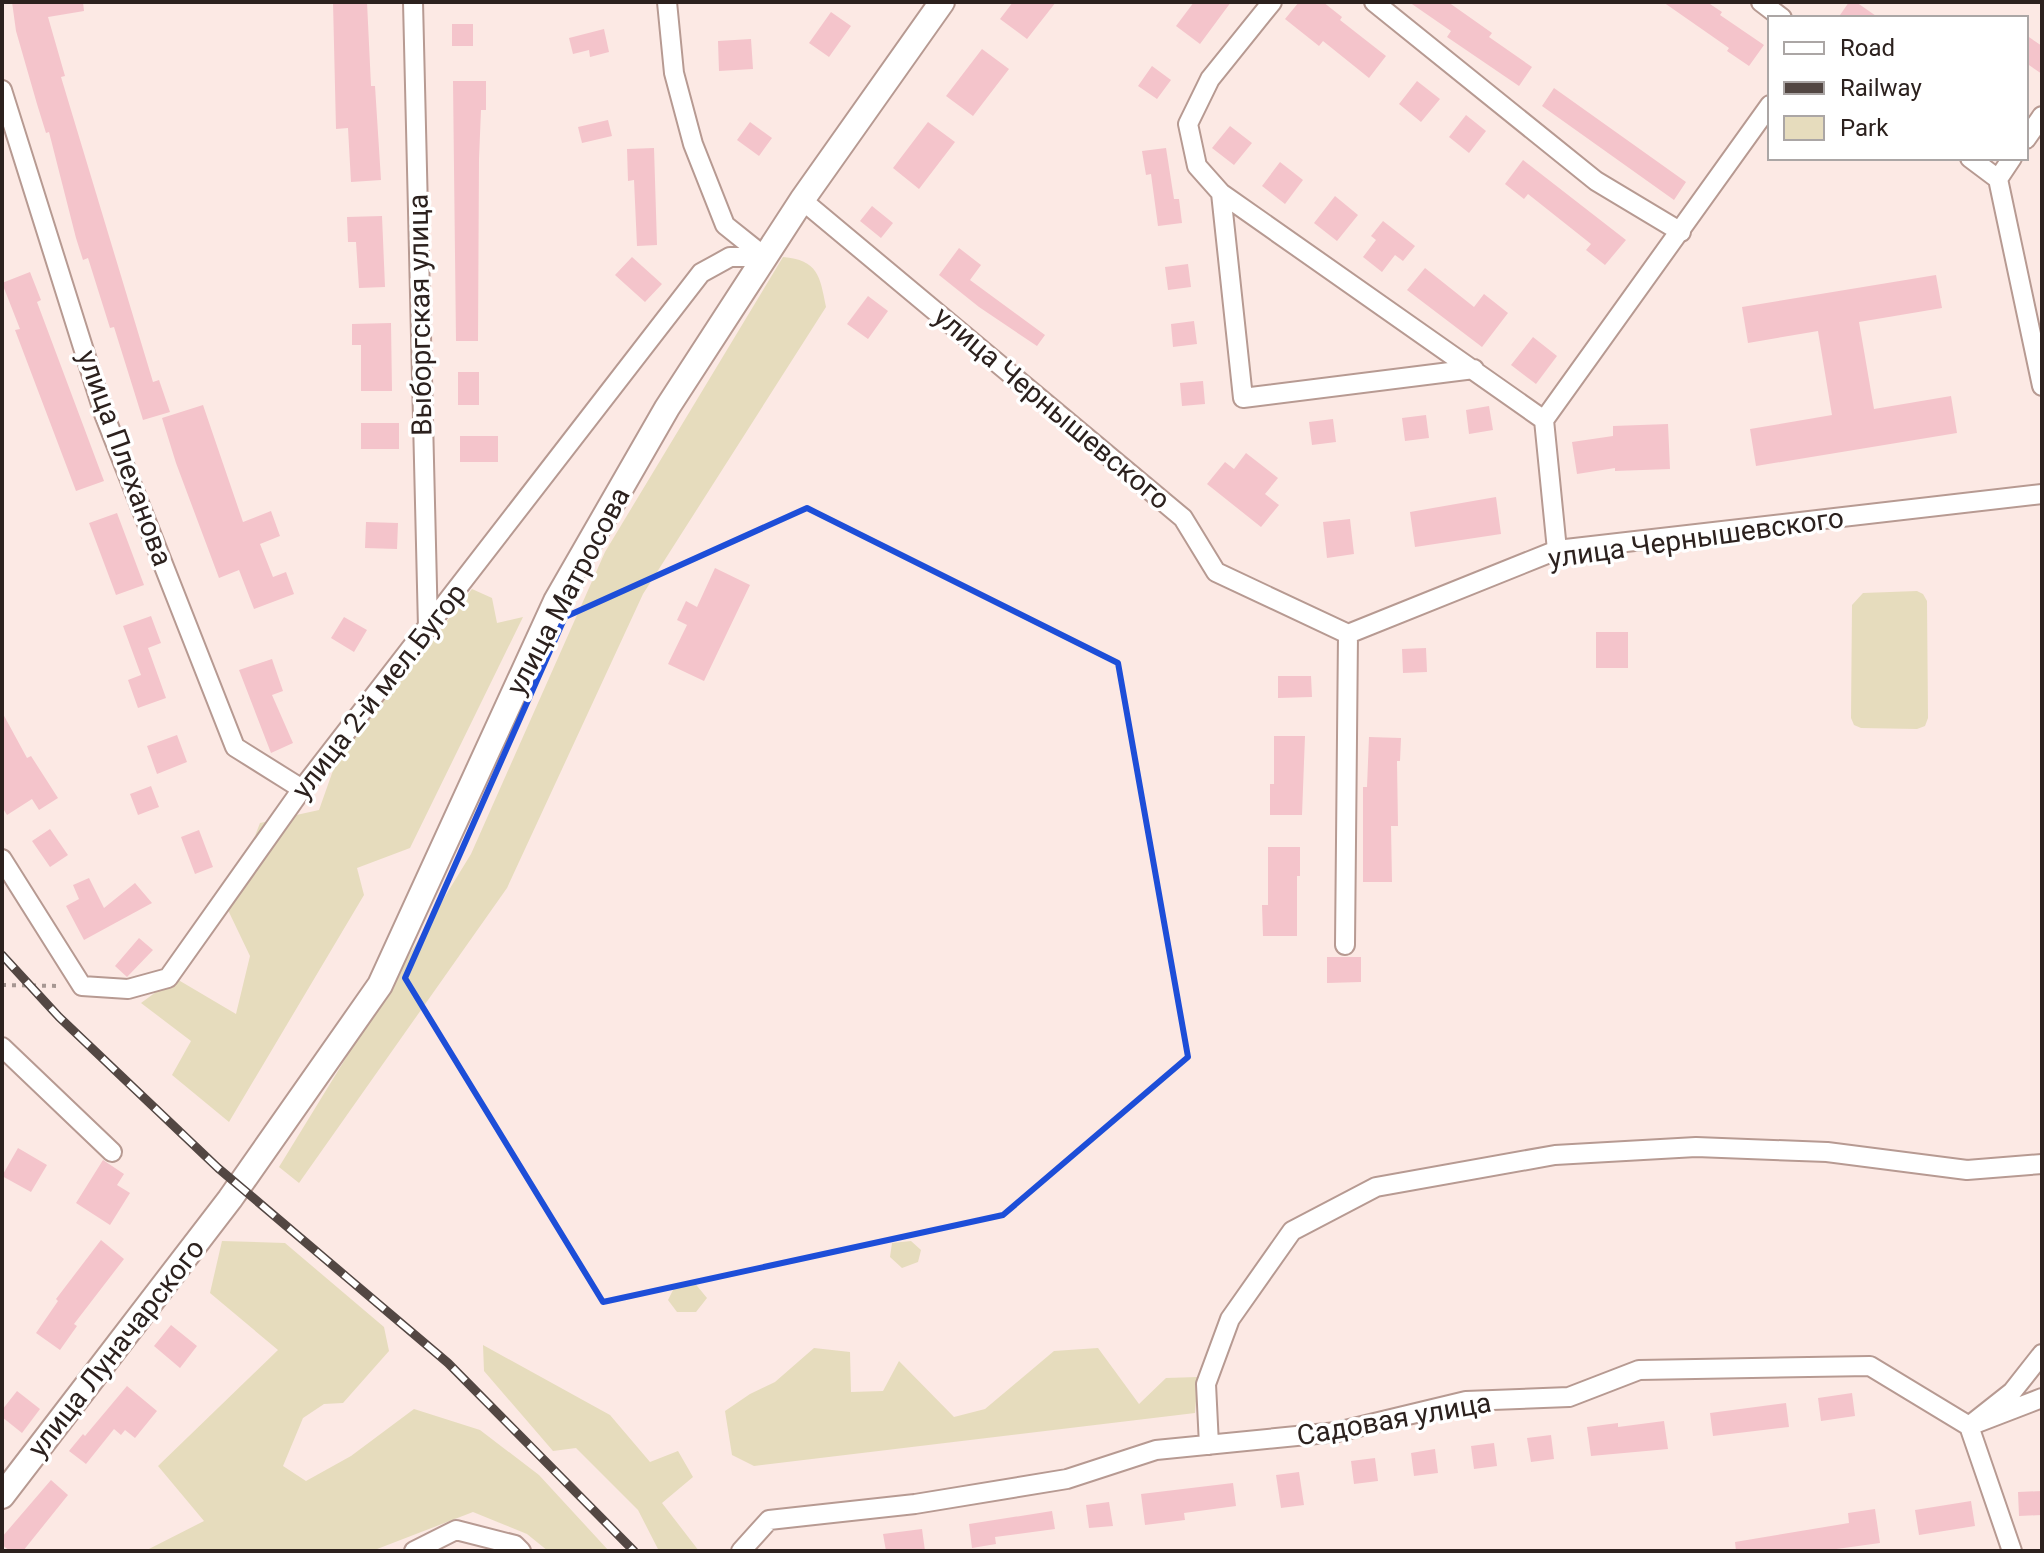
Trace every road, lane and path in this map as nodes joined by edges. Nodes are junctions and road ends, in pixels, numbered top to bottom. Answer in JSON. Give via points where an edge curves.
{"nodes":[{"id":1,"x":413,"y":2,"type":"edge"},
{"id":2,"x":667,"y":2,"type":"edge"},
{"id":3,"x":942,"y":2,"type":"edge"},
{"id":4,"x":1272,"y":2,"type":"edge"},
{"id":5,"x":1374,"y":2,"type":"edge"},
{"id":6,"x":1761,"y":2,"type":"edge"},
{"id":7,"x":1779,"y":16,"type":"edge"},
{"id":8,"x":2,"y":90,"type":"edge"},
{"id":9,"x":1768,"y":108,"type":"edge"},
{"id":10,"x":2042,"y":116,"type":"edge"},
{"id":11,"x":2028,"y":136,"type":"edge"},
{"id":12,"x":1973,"y":160,"type":"edge"},
{"id":13,"x":2011,"y":160,"type":"edge"},
{"id":14,"x":1998,"y":179,"type":"junction"},
{"id":15,"x":1221,"y":193,"type":"junction"},
{"id":16,"x":802,"y":200,"type":"junction"},
{"id":17,"x":1681,"y":232,"type":"junction"},
{"id":18,"x":765,"y":257,"type":"junction"},
{"id":19,"x":1474,"y":369,"type":"junction"},
{"id":20,"x":2042,"y":386,"type":"edge"},
{"id":21,"x":1544,"y":420,"type":"junction"},
{"id":22,"x":2042,"y":494,"type":"edge"},
{"id":23,"x":1557,"y":550,"type":"junction"},
{"id":24,"x":428,"y":628,"type":"junction"},
{"id":25,"x":1348,"y":634,"type":"junction"},
{"id":26,"x":302,"y":789,"type":"junction"},
{"id":27,"x":2,"y":859,"type":"edge"},
{"id":28,"x":1345,"y":945,"type":"dead end"},
{"id":29,"x":2,"y":985,"type":"edge"},
{"id":30,"x":82,"y":986,"type":"junction"},
{"id":31,"x":2,"y":1047,"type":"edge"},
{"id":32,"x":112,"y":1152,"type":"dead end"},
{"id":33,"x":2042,"y":1164,"type":"edge"},
{"id":34,"x":230,"y":1199,"type":"joint"},
{"id":35,"x":2042,"y":1354,"type":"edge"},
{"id":36,"x":2042,"y":1398,"type":"edge"},
{"id":37,"x":1969,"y":1426,"type":"junction"},
{"id":38,"x":1209,"y":1445,"type":"junction"},
{"id":39,"x":2,"y":1496,"type":"edge"},
{"id":40,"x":414,"y":1551,"type":"edge"},
{"id":41,"x":521,"y":1551,"type":"edge"},
{"id":42,"x":741,"y":1551,"type":"edge"},
{"id":43,"x":2012,"y":1551,"type":"edge"}],
"edges":[{"from":1,"to":24,"type":"street","name":"Выборгская улица"},
{"from":2,"to":18,"type":"street","via":[[674,73],[693,144],[725,225]]},
{"from":3,"to":16,"type":"main road","name":"улица Матросова"},
{"from":4,"to":15,"type":"street","via":[[1210,79],[1188,124],[1197,166]]},
{"from":5,"to":17,"type":"street","via":[[1596,181]]},
{"from":6,"to":7,"type":"street"},
{"from":8,"to":26,"type":"street","name":"улица Плеханова","via":[[104,414],[235,747]]},
{"from":9,"to":17,"type":"street"},
{"from":10,"to":11,"type":"street"},
{"from":12,"to":14,"type":"street"},
{"from":13,"to":14,"type":"street"},
{"from":14,"to":20,"type":"street"},
{"from":15,"to":19,"type":"street"},
{"from":15,"to":19,"type":"street","via":[[1243,398]]},
{"from":16,"to":18,"type":"main road","name":"улица Матросова"},
{"from":16,"to":25,"type":"street","name":"улица Чернышевского","via":[[1183,518],[1216,572]]},
{"from":17,"to":21,"type":"street"},
{"from":18,"to":24,"type":"street","name":"улица 2-й мел.Бугор","via":[[730,257],[701,273]]},
{"from":18,"to":34,"type":"main road","name":"улица Матросова","via":[[667,408],[556,601],[380,985]]},
{"from":19,"to":21,"type":"street"},
{"from":21,"to":23,"type":"street"},
{"from":22,"to":23,"type":"street","name":"улица Чернышевского"},
{"from":23,"to":25,"type":"street","name":"улица Чернышевского"},
{"from":24,"to":26,"type":"street","name":"улица 2-й мел.Бугор"},
{"from":25,"to":28,"type":"street"},
{"from":26,"to":30,"type":"street","name":"улица 2-й мел.Бугор","via":[[168,978],[128,989]]},
{"from":27,"to":30,"type":"street"},
{"from":29,"to":30,"type":"path"},
{"from":31,"to":32,"type":"street"},
{"from":33,"to":38,"type":"street","via":[[1967,1170],[1827,1152],[1696,1147],[1555,1155],[1376,1187],[1292,1231],[1230,1319],[1206,1384]]},
{"from":34,"to":39,"type":"main road","name":"улица Луначарского"},
{"from":35,"to":37,"type":"street","via":[[2012,1392]]},
{"from":36,"to":37,"type":"street"},
{"from":37,"to":38,"type":"street","name":"Садовая улица","via":[[1870,1366],[1639,1370],[1569,1397],[1466,1401],[1337,1432]]},
{"from":37,"to":43,"type":"street"},
{"from":38,"to":42,"type":"street","name":"Садовая улица","via":[[1156,1450],[1067,1479],[915,1504],[769,1520]]},
{"from":40,"to":41,"type":"street","via":[[456,1530]]}]}
